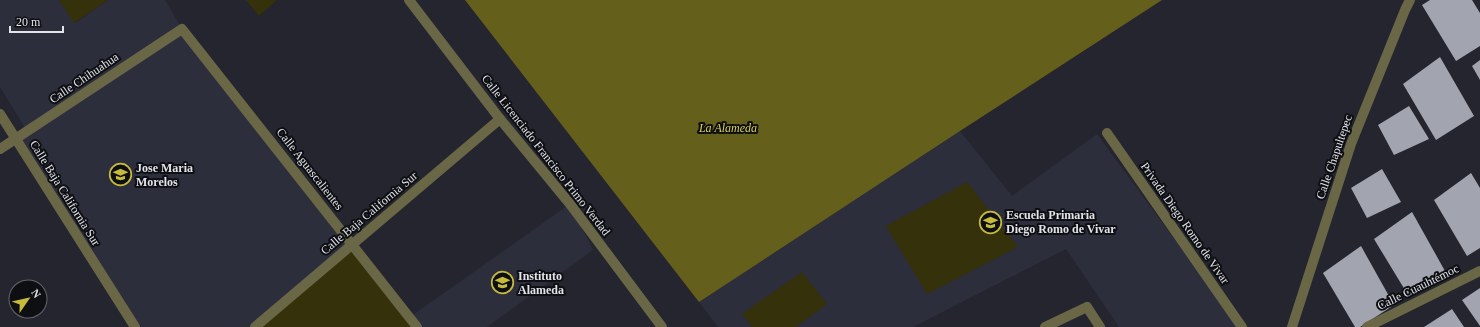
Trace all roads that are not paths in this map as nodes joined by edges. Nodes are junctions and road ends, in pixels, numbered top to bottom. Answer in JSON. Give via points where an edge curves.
{"nodes":[{"id":1,"x":409,"y":0,"type":"edge"},
{"id":2,"x":1410,"y":0,"type":"edge"},
{"id":3,"x":182,"y":29,"type":"joint"},
{"id":4,"x":0,"y":114,"type":"edge"},
{"id":5,"x":500,"y":119,"type":"junction"},
{"id":6,"x":1107,"y":134,"type":"dead end"},
{"id":7,"x":16,"y":139,"type":"junction"},
{"id":8,"x":0,"y":149,"type":"edge"},
{"id":9,"x":353,"y":244,"type":"junction"},
{"id":10,"x":1480,"y":271,"type":"edge"},
{"id":11,"x":135,"y":327,"type":"edge"},
{"id":12,"x":255,"y":327,"type":"edge"},
{"id":13,"x":417,"y":327,"type":"edge"},
{"id":14,"x":662,"y":327,"type":"edge"},
{"id":15,"x":1045,"y":327,"type":"edge"},
{"id":16,"x":1100,"y":327,"type":"edge"},
{"id":17,"x":1242,"y":327,"type":"edge"},
{"id":18,"x":1292,"y":327,"type":"edge"},
{"id":19,"x":1367,"y":327,"type":"edge"}],
"edges":[{"from":1,"to":5,"type":"street","name":"Calle Licenciado Francisco Primo Verdad"},
{"from":2,"to":18,"type":"street","name":"Calle Chapultepec","via":[[1351,144]]},
{"from":3,"to":7,"type":"street","name":"Calle Chihuahua"},
{"from":3,"to":9,"type":"street","name":"Calle Aguascalientes"},
{"from":4,"to":7,"type":"street","name":"Calle Baja California Sur"},
{"from":5,"to":9,"type":"street","name":"Calle Baja California Sur"},
{"from":5,"to":14,"type":"street","name":"Calle Licenciado Francisco Primo Verdad","via":[[570,204]]},
{"from":6,"to":17,"type":"street","name":"Privada Diego Romo de Vivar"},
{"from":7,"to":8,"type":"street","name":"Calle Chihuahua"},
{"from":7,"to":11,"type":"street","name":"Calle Baja California Sur"},
{"from":9,"to":12,"type":"street","name":"Calle Baja California Sur"},
{"from":9,"to":13,"type":"street","name":"Calle Aguascalientes"},
{"from":10,"to":19,"type":"street","name":"Calle Cuauhtémoc"},
{"from":15,"to":16,"type":"street","via":[[1086,307]]}]}
